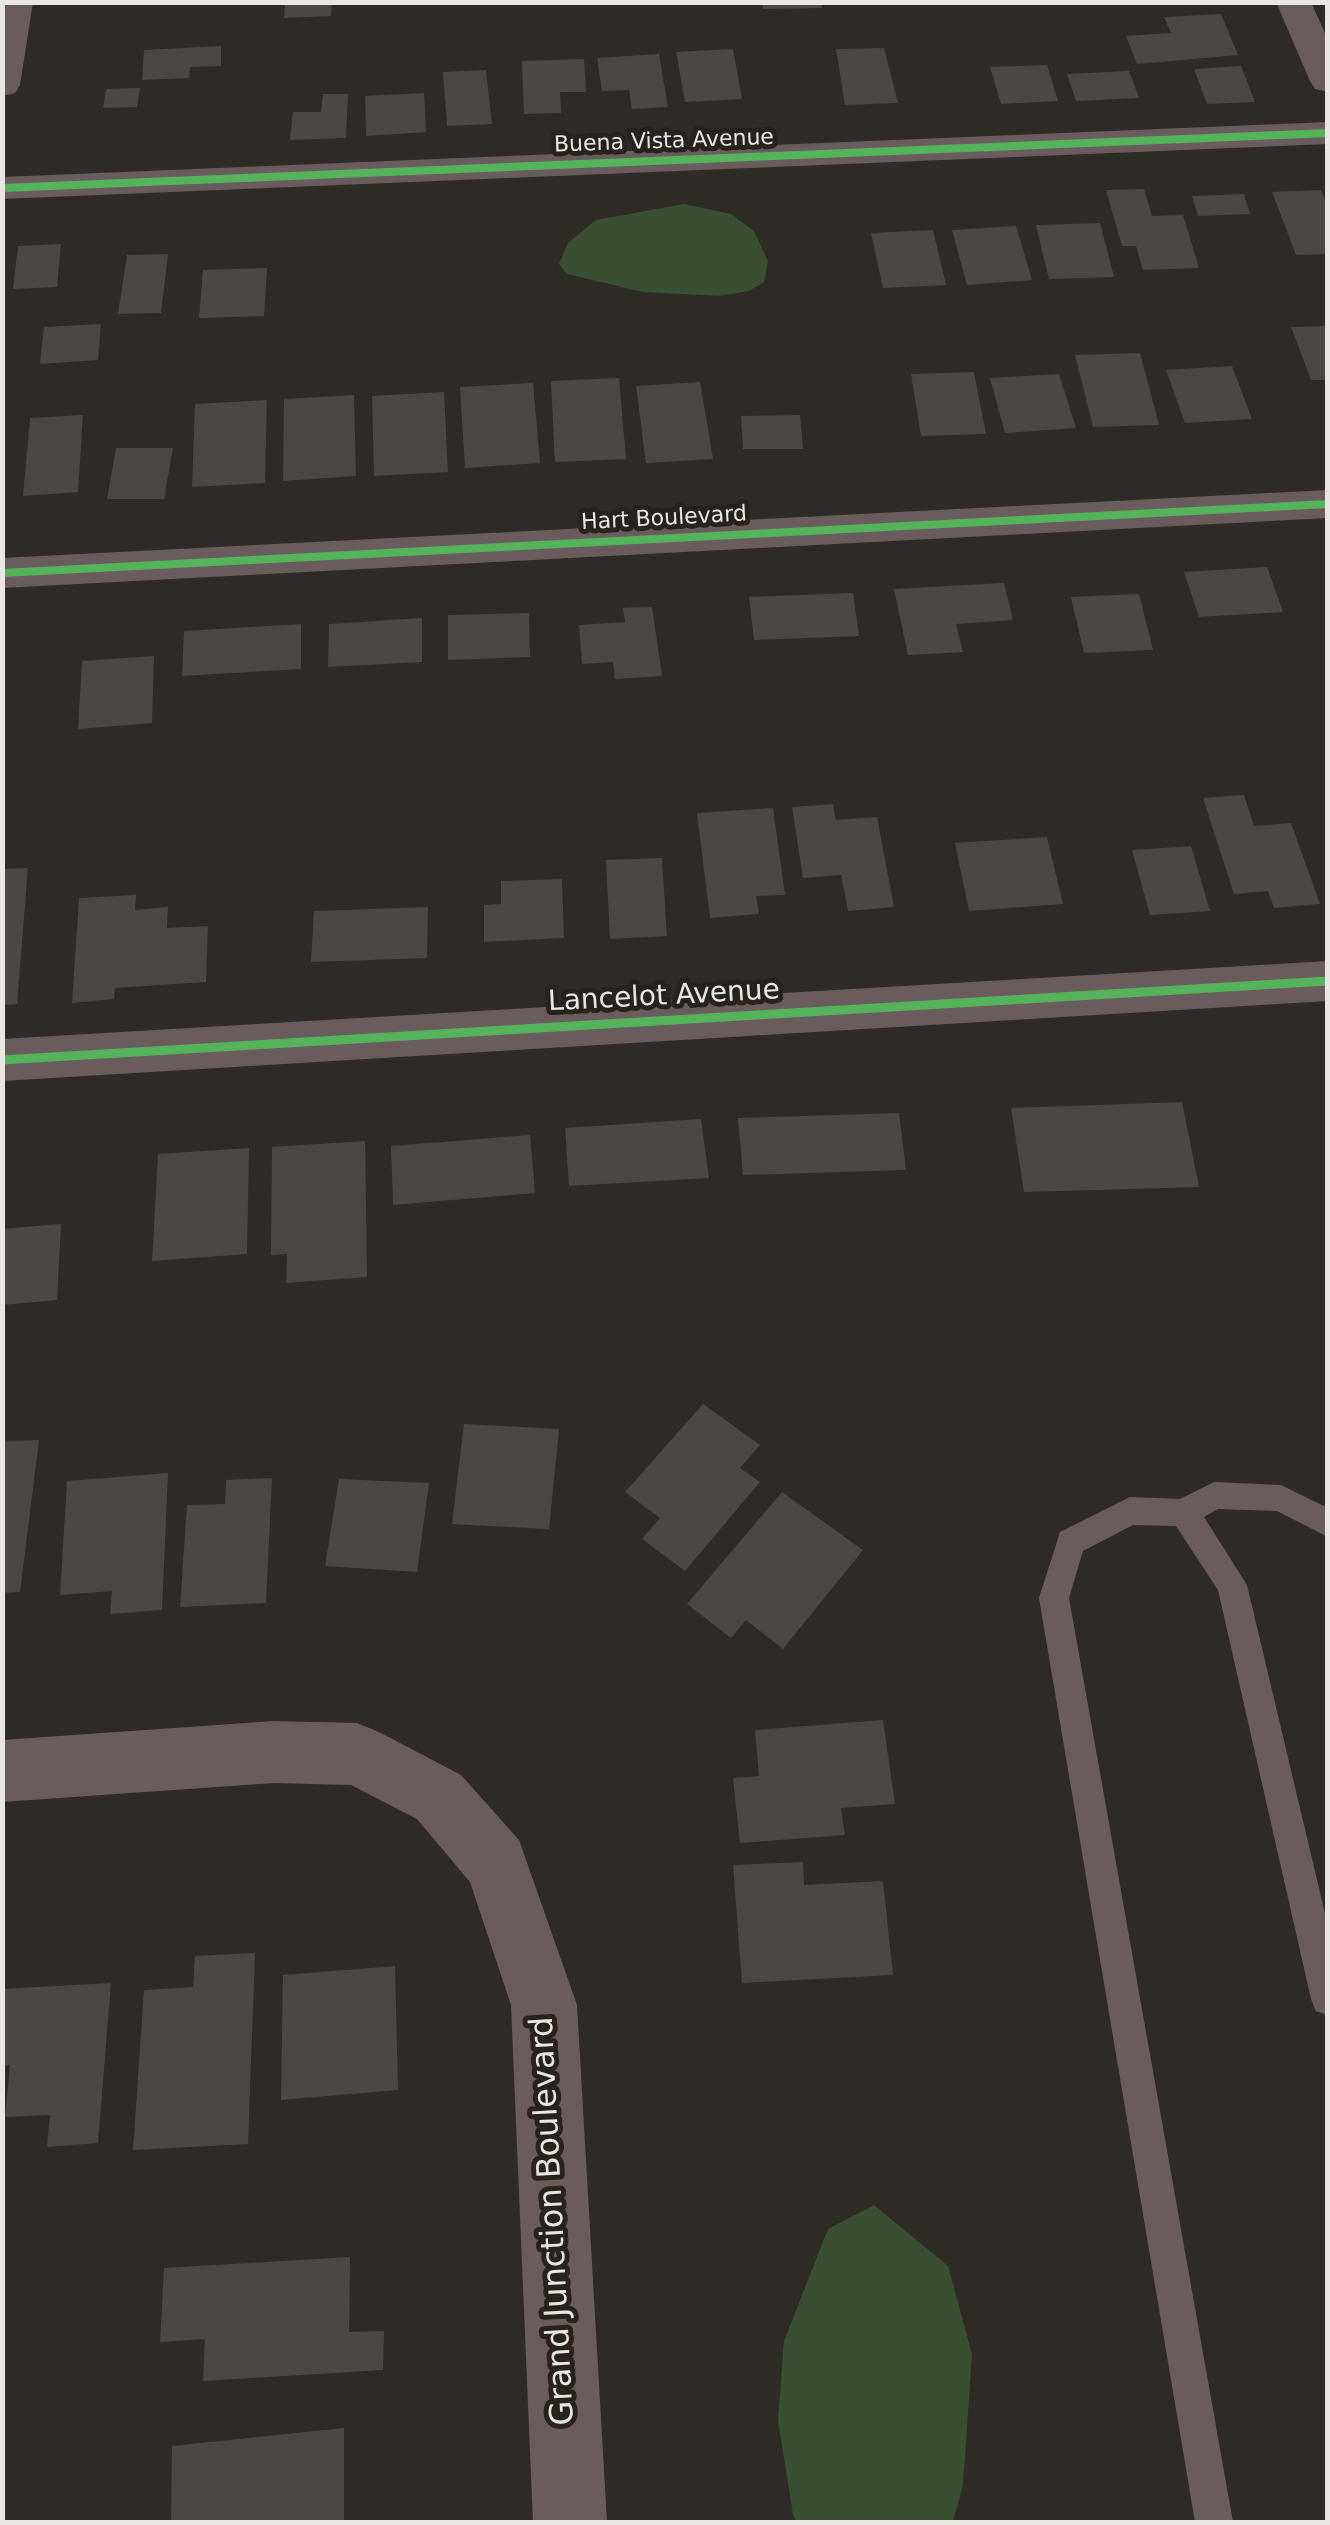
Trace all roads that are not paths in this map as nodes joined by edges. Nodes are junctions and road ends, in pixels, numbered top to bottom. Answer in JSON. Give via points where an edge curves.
{"nodes":[{"id":1,"x":16,"y":2,"type":"edge"},
{"id":2,"x":1293,"y":2,"type":"edge"},
{"id":3,"x":1328,"y":81,"type":"edge"},
{"id":4,"x":2,"y":85,"type":"edge"},
{"id":5,"x":1328,"y":133,"type":"edge"},
{"id":6,"x":2,"y":188,"type":"edge"},
{"id":7,"x":1328,"y":504,"type":"edge"},
{"id":8,"x":2,"y":572,"type":"edge"},
{"id":9,"x":1328,"y":981,"type":"edge"},
{"id":10,"x":2,"y":1060,"type":"edge"},
{"id":11,"x":1184,"y":1513,"type":"junction"},
{"id":12,"x":1328,"y":1524,"type":"edge"},
{"id":13,"x":2,"y":1771,"type":"edge"},
{"id":14,"x":1328,"y":1999,"type":"edge"},
{"id":15,"x":570,"y":2522,"type":"edge"},
{"id":16,"x":1214,"y":2522,"type":"edge"}],
"edges":[{"from":1,"to":4,"type":"street"},
{"from":2,"to":3,"type":"street"},
{"from":5,"to":6,"type":"street","name":"Buena Vista Avenue"},
{"from":7,"to":8,"type":"street","name":"Hart Boulevard"},
{"from":9,"to":10,"type":"street","name":"Lancelot Avenue"},
{"from":11,"to":12,"type":"lane","via":[[1214,1495],[1281,1498]]},
{"from":11,"to":14,"type":"lane","via":[[1232,1585]]},
{"from":11,"to":16,"type":"lane","via":[[1130,1511],[1070,1542],[1054,1598]]},
{"from":13,"to":15,"type":"street","name":"Grand Junction Boulevard","via":[[274,1752],[357,1754],[439,1797],[496,1863],[544,2005]]}]}
